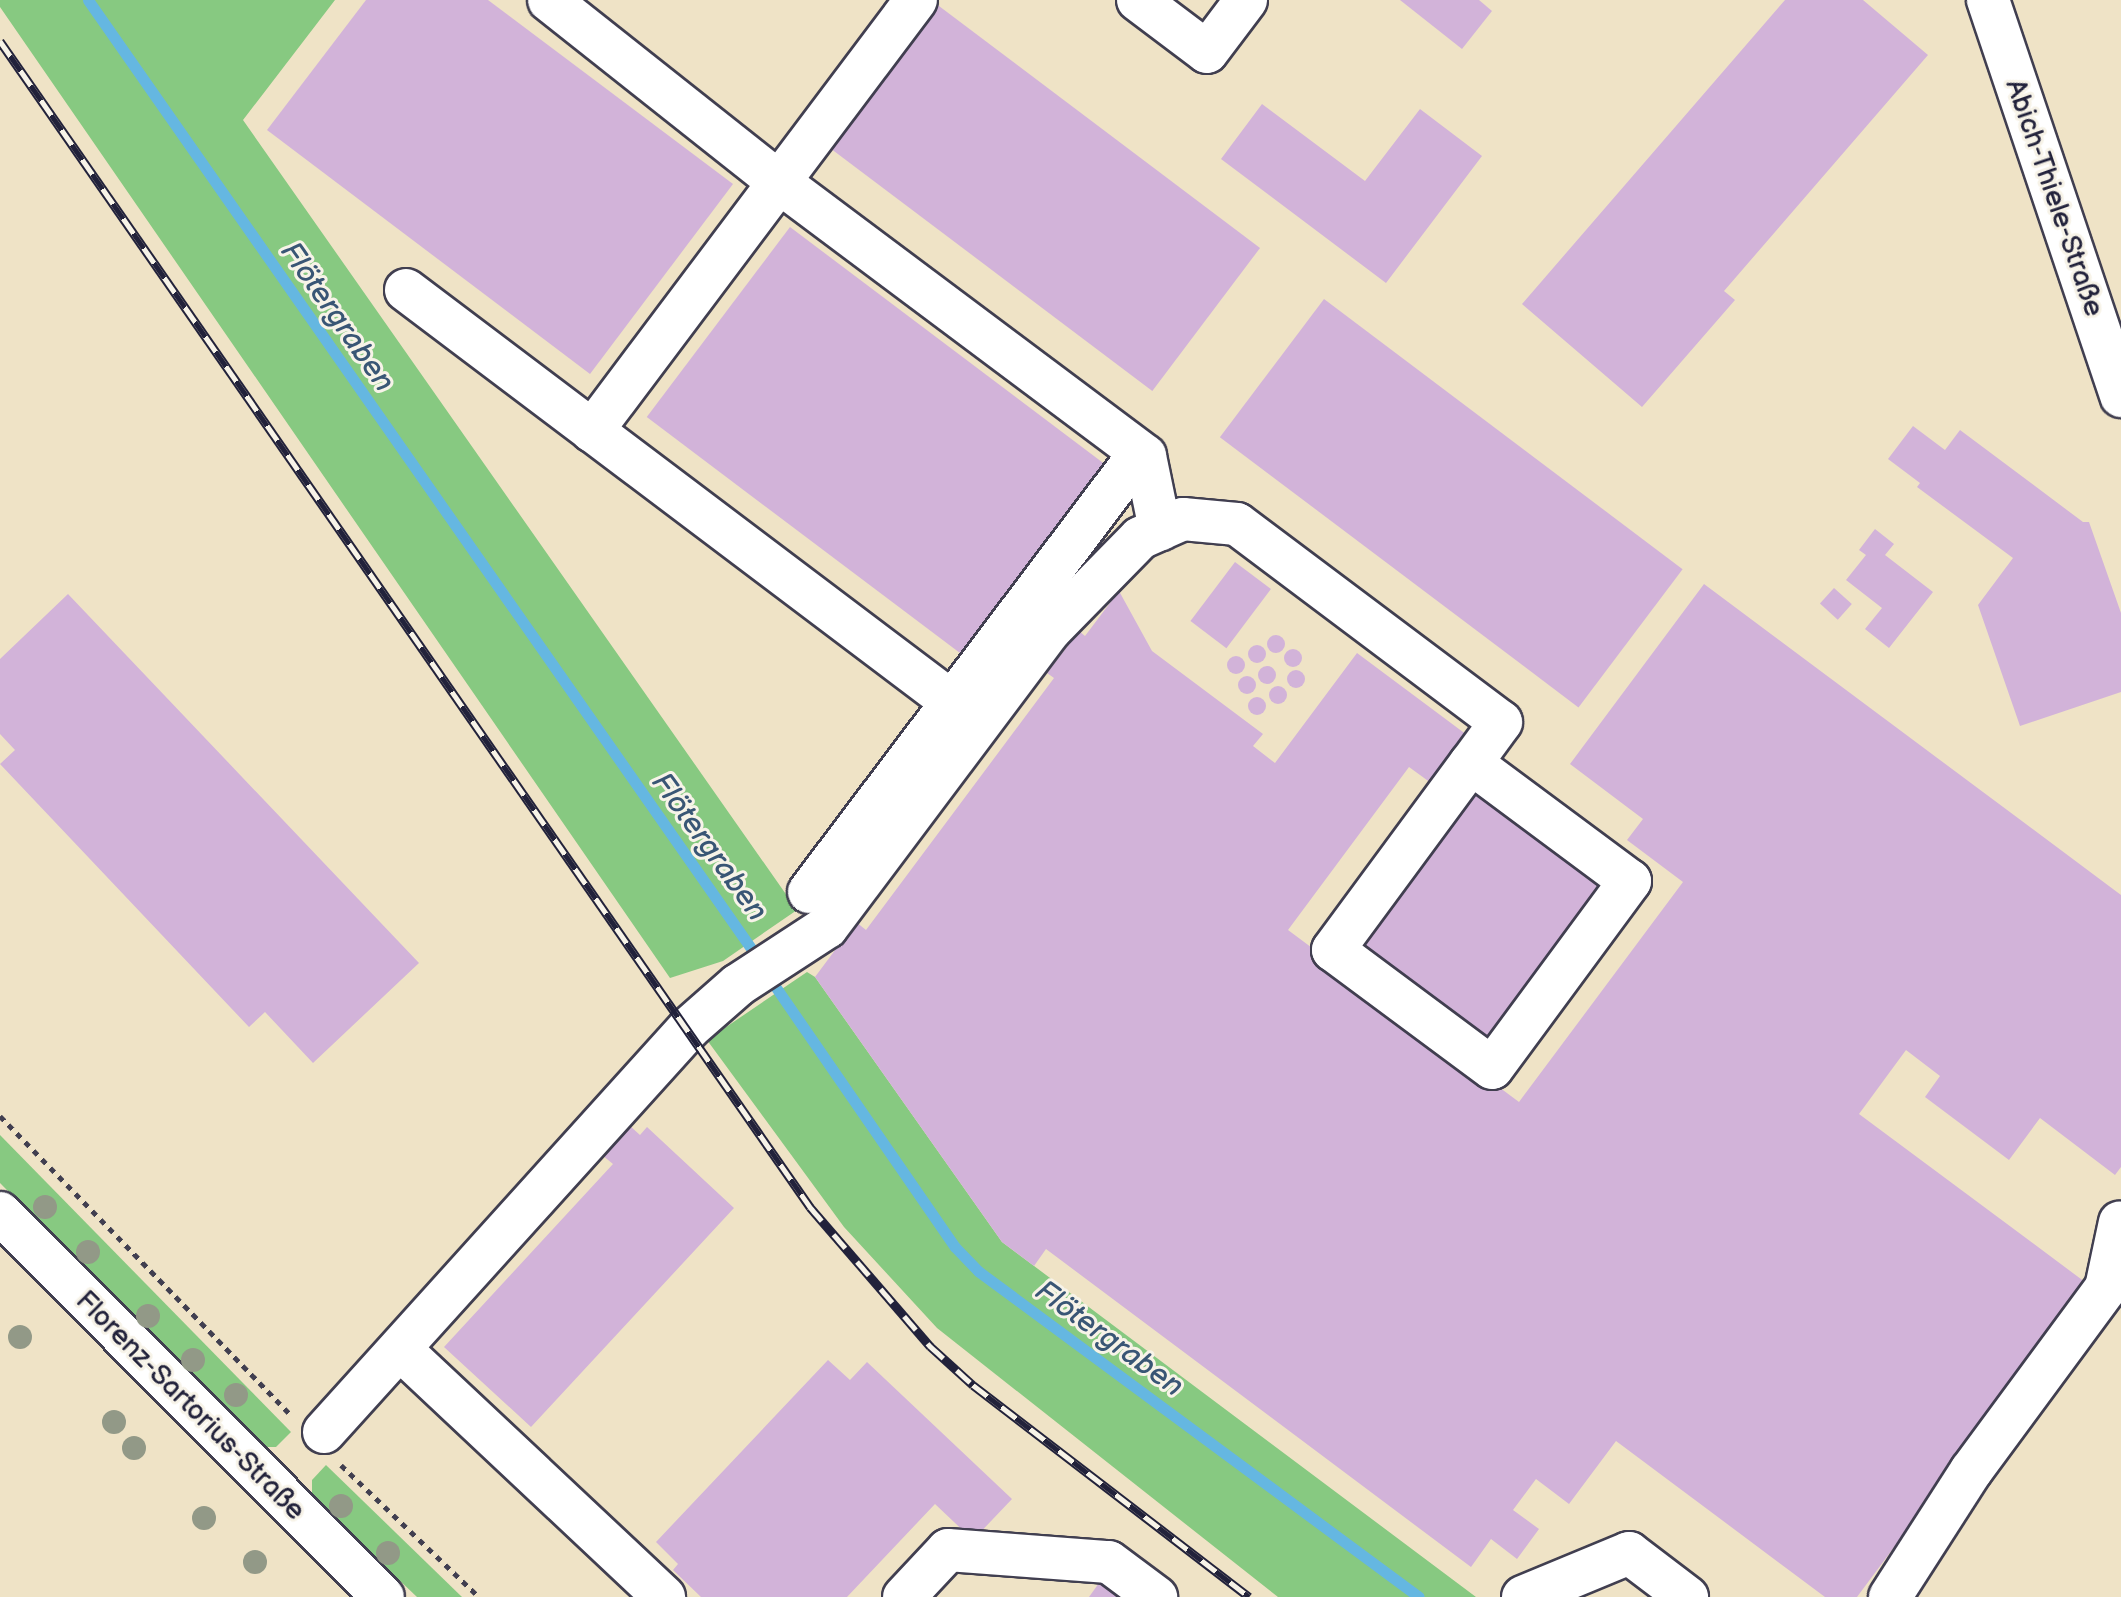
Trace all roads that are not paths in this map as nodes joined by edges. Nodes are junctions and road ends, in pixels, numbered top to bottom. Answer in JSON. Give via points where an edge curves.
{"nodes":[{"id":1,"x":549,"y":0,"type":"edge"},
{"id":2,"x":916,"y":0,"type":"edge"},
{"id":3,"x":1138,"y":0,"type":"edge"},
{"id":4,"x":1246,"y":0,"type":"edge"},
{"id":5,"x":1988,"y":0,"type":"edge"},
{"id":6,"x":779,"y":182,"type":"junction"},
{"id":7,"x":406,"y":290,"type":"dead end"},
{"id":8,"x":2121,"y":396,"type":"edge"},
{"id":9,"x":592,"y":431,"type":"junction"},
{"id":10,"x":1140,"y":453,"type":"junction"},
{"id":11,"x":1160,"y":529,"type":"junction"},
{"id":12,"x":952,"y":702,"type":"junction"},
{"id":13,"x":1471,"y":763,"type":"junction"},
{"id":14,"x":809,"y":892,"type":"dead end"},
{"id":15,"x":0,"y":1213,"type":"edge"},
{"id":16,"x":2120,"y":1222,"type":"edge"},
{"id":17,"x":401,"y":1350,"type":"junction"},
{"id":18,"x":318,"y":1437,"type":"road end"},
{"id":19,"x":647,"y":1591,"type":"edge"},
{"id":20,"x":383,"y":1597,"type":"edge"},
{"id":21,"x":904,"y":1597,"type":"edge"},
{"id":22,"x":1156,"y":1597,"type":"edge"},
{"id":23,"x":1523,"y":1597,"type":"edge"},
{"id":24,"x":1687,"y":1597,"type":"edge"},
{"id":25,"x":1890,"y":1597,"type":"edge"}],
"edges":[{"from":1,"to":6,"type":"street"},
{"from":2,"to":6,"type":"street"},
{"from":3,"to":4,"type":"street","via":[[1207,52]]},
{"from":5,"to":8,"type":"street","name":"Abich-Thiele-Straße"},
{"from":6,"to":9,"type":"street"},
{"from":6,"to":10,"type":"street"},
{"from":7,"to":9,"type":"street"},
{"from":9,"to":12,"type":"street"},
{"from":10,"to":11,"type":"street","via":[[1145,456]]},
{"from":10,"to":12,"type":"street"},
{"from":11,"to":13,"type":"street","via":[[1183,519],[1237,524],[1501,722]]},
{"from":11,"to":17,"type":"street","via":[[1140,538],[1051,629],[827,927],[738,985],[689,1028]]},
{"from":12,"to":14,"type":"street"},
{"from":13,"to":13,"type":"street","via":[[1333,950],[1492,1068],[1630,881]]},
{"from":15,"to":20,"type":"street","name":"Florenz-Sartorius-Straße"},
{"from":16,"to":25,"type":"street","via":[[2106,1288],[1971,1471]]},
{"from":17,"to":18,"type":"street"},
{"from":17,"to":19,"type":"street"},
{"from":21,"to":22,"type":"street","via":[[948,1550],[1109,1562]]},
{"from":23,"to":24,"type":"street","via":[[1629,1553]]}]}
